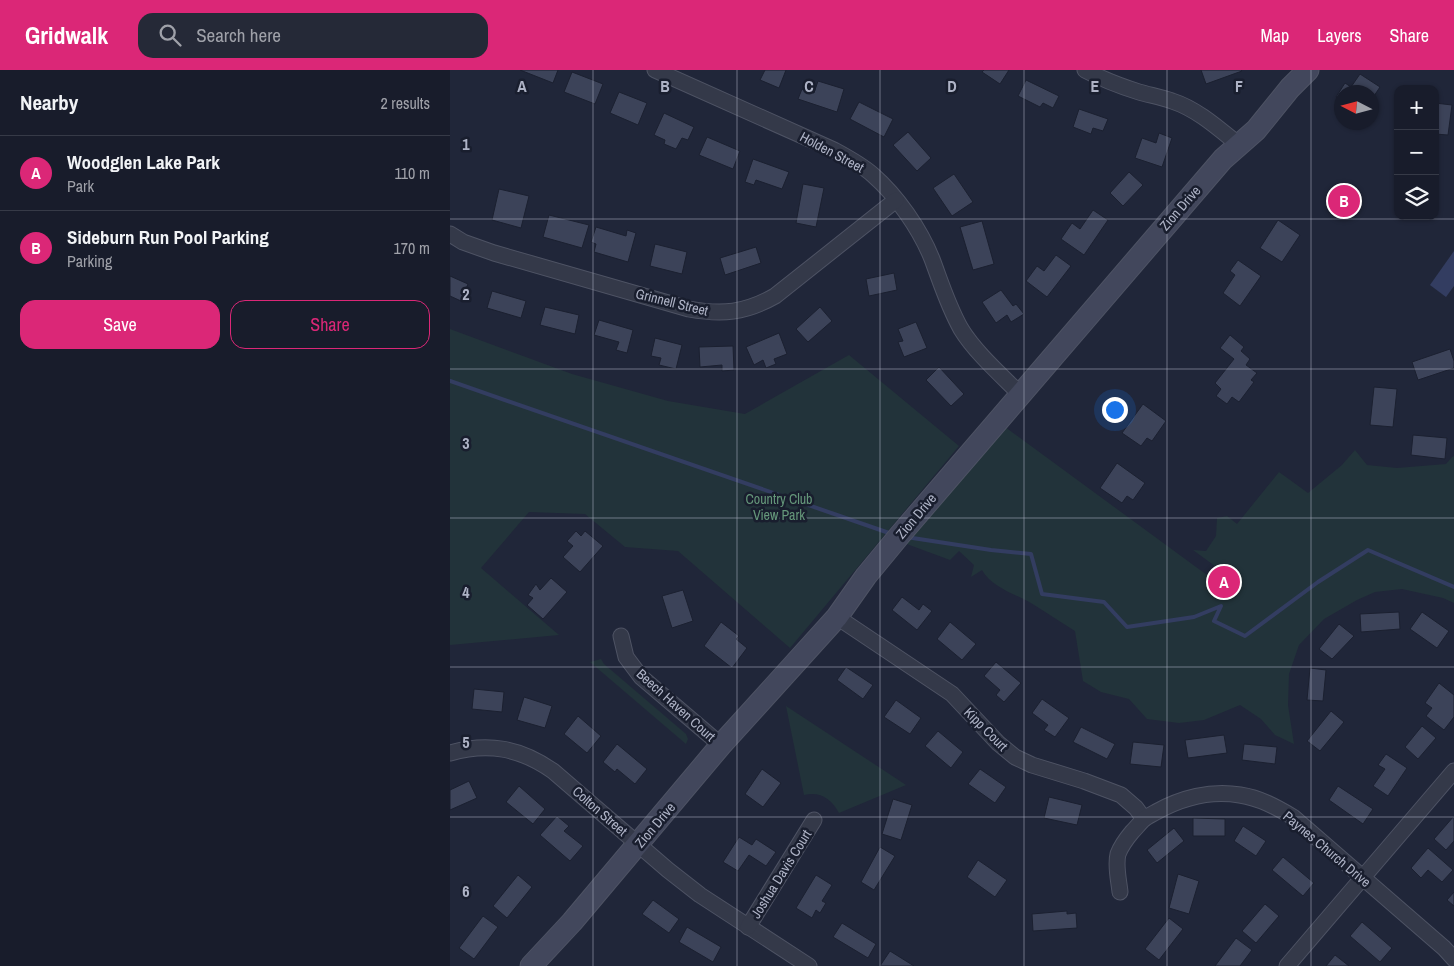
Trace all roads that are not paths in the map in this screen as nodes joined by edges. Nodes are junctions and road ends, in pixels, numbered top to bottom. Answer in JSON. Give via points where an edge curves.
{"nodes":[{"id":1,"x":655,"y":70,"type":"edge"},
{"id":2,"x":1085,"y":70,"type":"edge"},
{"id":3,"x":1308,"y":70,"type":"edge"},
{"id":4,"x":1239,"y":145,"type":"junction"},
{"id":5,"x":896,"y":200,"type":"junction"},
{"id":6,"x":450,"y":234,"type":"edge"},
{"id":7,"x":1020,"y":394,"type":"junction"},
{"id":8,"x":837,"y":617,"type":"junction"},
{"id":9,"x":621,"y":636,"type":"dead end"},
{"id":10,"x":721,"y":745,"type":"junction"},
{"id":11,"x":450,"y":753,"type":"edge"},
{"id":12,"x":1454,"y":771,"type":"edge"},
{"id":13,"x":1144,"y":819,"type":"junction"},
{"id":14,"x":814,"y":820,"type":"dead end"},
{"id":15,"x":639,"y":845,"type":"junction"},
{"id":16,"x":1362,"y":878,"type":"junction"},
{"id":17,"x":1120,"y":892,"type":"dead end"},
{"id":18,"x":748,"y":927,"type":"junction"},
{"id":19,"x":1454,"y":959,"type":"edge"},
{"id":20,"x":531,"y":966,"type":"edge"},
{"id":21,"x":809,"y":966,"type":"edge"},
{"id":22,"x":1287,"y":966,"type":"edge"}],
"edges":[{"from":1,"to":5,"type":"street","name":"Holden Street","via":[[834,150],[873,174]]},
{"from":2,"to":4,"type":"street","via":[[1189,108]]},
{"from":3,"to":4,"type":"main road","name":"Zion Drive"},
{"from":4,"to":7,"type":"main road","name":"Zion Drive","via":[[1223,159]]},
{"from":5,"to":6,"type":"street","name":"Grinnell Street","via":[[775,296],[749,308],[726,312],[689,309],[494,253]]},
{"from":5,"to":7,"type":"street","name":"Holden Street","via":[[921,237],[962,331]]},
{"from":7,"to":8,"type":"main road","name":"Zion Drive","via":[[871,569]]},
{"from":8,"to":10,"type":"main road","name":"Zion Drive"},
{"from":8,"to":13,"type":"street","name":"Kipp Court","via":[[952,694],[998,743],[1015,756],[1032,765],[1121,795]]},
{"from":9,"to":10,"type":"street","name":"Beech Haven Court","via":[[626,657],[641,677]]},
{"from":10,"to":15,"type":"main road","name":"Zion Drive"},
{"from":11,"to":15,"type":"street","name":"Colton Street","via":[[488,747],[510,750],[540,762]]},
{"from":12,"to":16,"type":"street"},
{"from":13,"to":16,"type":"street","name":"Paynes Church Drive","via":[[1165,807],[1197,796],[1229,794],[1260,800],[1293,817]]},
{"from":13,"to":17,"type":"street","name":"Paynes Church Drive","via":[[1126,839],[1118,854]]},
{"from":14,"to":18,"type":"street","name":"Joshua Davis Court"},
{"from":15,"to":18,"type":"street","name":"Colton Street","via":[[700,895]]},
{"from":15,"to":20,"type":"main road","name":"Zion Drive"},
{"from":16,"to":19,"type":"street","name":"Paynes Church Drive"},
{"from":16,"to":22,"type":"street"},
{"from":18,"to":21,"type":"street","name":"Colton Street"}]}
